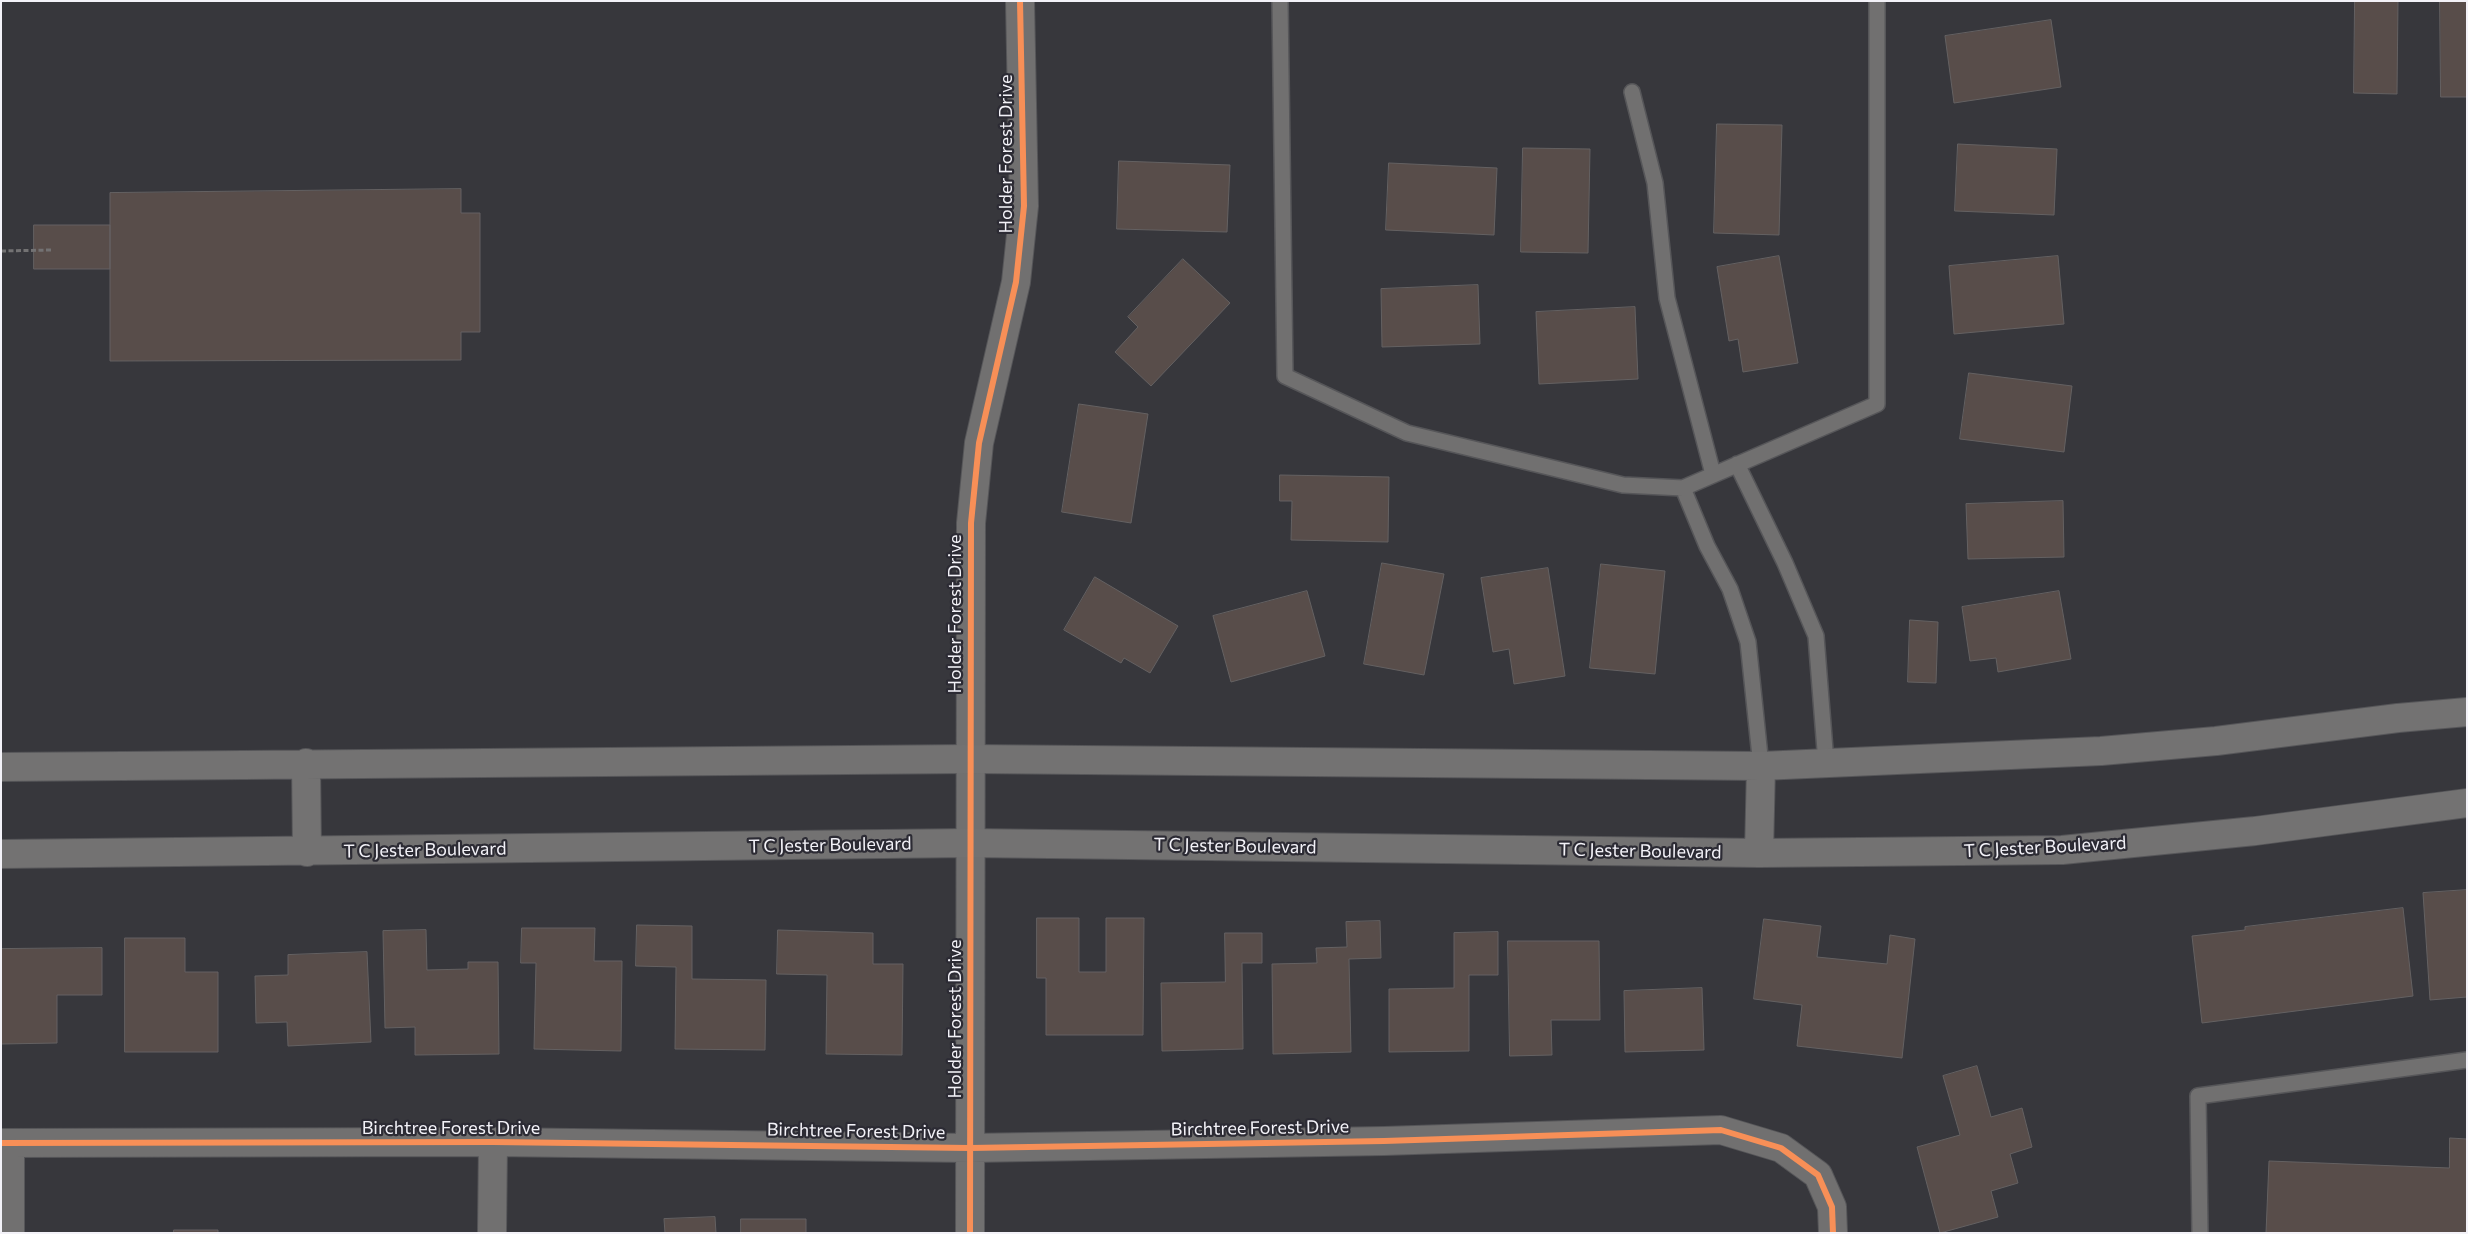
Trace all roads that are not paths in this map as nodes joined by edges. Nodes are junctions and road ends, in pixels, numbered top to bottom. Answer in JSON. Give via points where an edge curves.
{"nodes":[{"id":1,"x":1020,"y":1,"type":"edge"},
{"id":2,"x":1280,"y":1,"type":"edge"},
{"id":3,"x":1877,"y":1,"type":"edge"},
{"id":4,"x":1632,"y":92,"type":"dead end"},
{"id":5,"x":1737,"y":464,"type":"junction"},
{"id":6,"x":1713,"y":474,"type":"junction"},
{"id":7,"x":1683,"y":488,"type":"junction"},
{"id":8,"x":2467,"y":712,"type":"edge"},
{"id":9,"x":970,"y":758,"type":"junction"},
{"id":10,"x":306,"y":763,"type":"junction"},
{"id":11,"x":1826,"y":764,"type":"junction"},
{"id":12,"x":1761,"y":766,"type":"junction"},
{"id":13,"x":1,"y":767,"type":"edge"},
{"id":14,"x":2467,"y":802,"type":"edge"},
{"id":15,"x":970,"y":843,"type":"junction"},
{"id":16,"x":306,"y":852,"type":"junction"},
{"id":17,"x":1759,"y":853,"type":"junction"},
{"id":18,"x":1,"y":854,"type":"edge"},
{"id":19,"x":2467,"y":1060,"type":"edge"},
{"id":20,"x":492,"y":1142,"type":"junction"},
{"id":21,"x":5,"y":1143,"type":"edge"},
{"id":22,"x":970,"y":1148,"type":"junction"},
{"id":23,"x":10,"y":1233,"type":"edge"},
{"id":24,"x":492,"y":1233,"type":"edge"},
{"id":25,"x":970,"y":1233,"type":"edge"},
{"id":26,"x":1833,"y":1233,"type":"edge"},
{"id":27,"x":2200,"y":1233,"type":"edge"}],
"edges":[{"from":1,"to":9,"type":"street","name":"Holder Forest Drive","via":[[1024,206],[1016,282],[979,442],[973,505]]},
{"from":2,"to":7,"type":"lane","via":[[1285,376],[1407,433],[1623,485]]},
{"from":3,"to":5,"type":"lane","via":[[1877,404]]},
{"from":4,"to":6,"type":"lane","via":[[1656,183],[1667,298]]},
{"from":5,"to":6,"type":"lane"},
{"from":5,"to":11,"type":"lane","via":[[1816,636]]},
{"from":6,"to":7,"type":"lane"},
{"from":7,"to":12,"type":"lane","via":[[1730,589],[1748,642]]},
{"from":8,"to":11,"type":"main road","via":[[2101,752]]},
{"from":9,"to":10,"type":"main road"},
{"from":9,"to":12,"type":"main road"},
{"from":9,"to":15,"type":"street","name":"Holder Forest Drive"},
{"from":10,"to":13,"type":"main road"},
{"from":10,"to":16,"type":"main road"},
{"from":11,"to":12,"type":"main road"},
{"from":12,"to":17,"type":"main road"},
{"from":14,"to":17,"type":"main road","name":"T C Jester Boulevard","via":[[2255,831],[2062,850]]},
{"from":15,"to":16,"type":"main road","name":"T C Jester Boulevard"},
{"from":15,"to":17,"type":"main road","name":"T C Jester Boulevard"},
{"from":15,"to":22,"type":"street","name":"Holder Forest Drive"},
{"from":16,"to":18,"type":"main road","name":"T C Jester Boulevard"},
{"from":19,"to":27,"type":"lane","via":[[2198,1096]]},
{"from":20,"to":21,"type":"street","name":"Birchtree Forest Drive"},
{"from":20,"to":22,"type":"street","name":"Birchtree Forest Drive"},
{"from":20,"to":24,"type":"street"},
{"from":21,"to":23,"type":"street"},
{"from":22,"to":25,"type":"street","name":"Holder Forest Drive"},
{"from":22,"to":26,"type":"street","name":"Birchtree Forest Drive","via":[[1384,1141],[1721,1130],[1781,1148],[1818,1175],[1832,1207]]}]}
